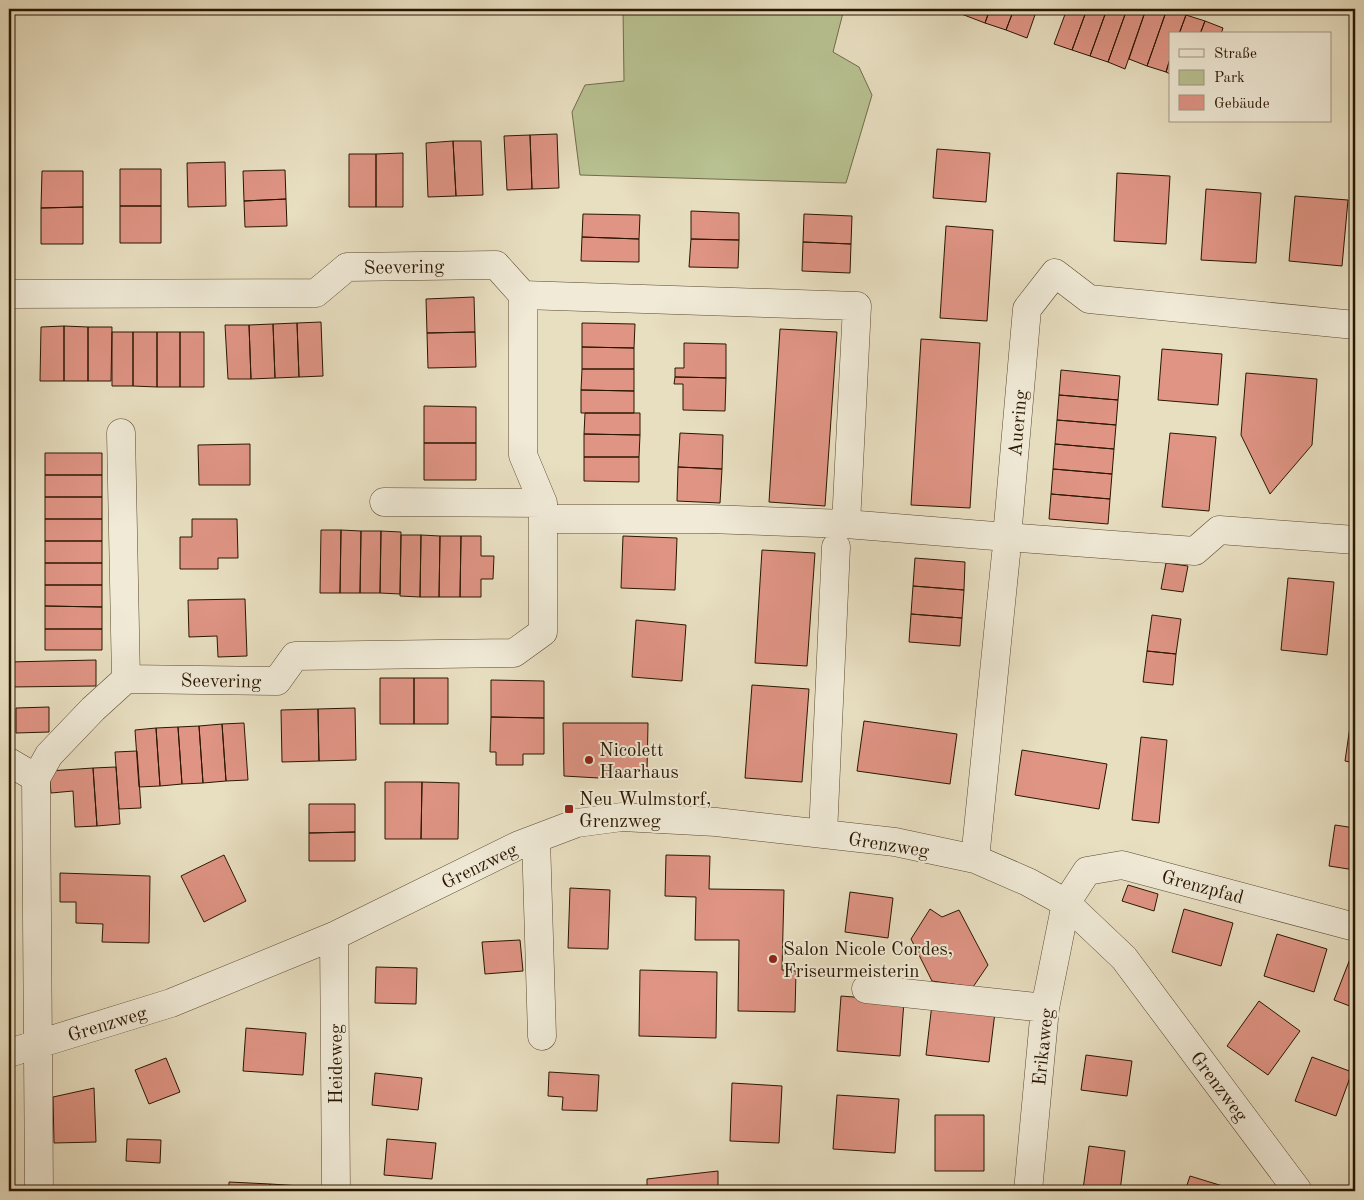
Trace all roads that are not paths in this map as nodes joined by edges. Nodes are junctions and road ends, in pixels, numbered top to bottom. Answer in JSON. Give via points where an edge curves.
{"nodes":[{"id":1,"x":9,"y":294,"type":"edge"},
{"id":2,"x":523,"y":295,"type":"junction"},
{"id":3,"x":1355,"y":325,"type":"edge"},
{"id":4,"x":121,"y":433,"type":"dead end"},
{"id":5,"x":384,"y":502,"type":"dead end"},
{"id":6,"x":543,"y":511,"type":"junction"},
{"id":7,"x":841,"y":536,"type":"junction"},
{"id":8,"x":1355,"y":540,"type":"edge"},
{"id":9,"x":1006,"y":546,"type":"junction"},
{"id":10,"x":126,"y":679,"type":"junction"},
{"id":11,"x":9,"y":762,"type":"edge"},
{"id":12,"x":36,"y":778,"type":"junction"},
{"id":13,"x":823,"y":834,"type":"junction"},
{"id":14,"x":536,"y":838,"type":"junction"},
{"id":15,"x":975,"y":859,"type":"junction"},
{"id":16,"x":1066,"y":904,"type":"junction"},
{"id":17,"x":1355,"y":927,"type":"edge"},
{"id":18,"x":334,"y":936,"type":"junction"},
{"id":19,"x":866,"y":990,"type":"dead end"},
{"id":20,"x":1045,"y":1008,"type":"junction"},
{"id":21,"x":542,"y":1036,"type":"dead end"},
{"id":22,"x":38,"y":1045,"type":"junction"},
{"id":23,"x":9,"y":1053,"type":"edge"},
{"id":24,"x":39,"y":1191,"type":"edge"},
{"id":25,"x":336,"y":1191,"type":"edge"},
{"id":26,"x":1028,"y":1191,"type":"edge"},
{"id":27,"x":1298,"y":1191,"type":"edge"}],
"edges":[{"from":1,"to":2,"type":"street","name":"Seevering","via":[[316,293],[347,267],[496,265]]},
{"from":2,"to":6,"type":"street","name":"Seevering","via":[[523,455]]},
{"from":2,"to":7,"type":"street","via":[[857,306]]},
{"from":3,"to":9,"type":"street","name":"Auering","via":[[1089,299],[1055,273],[1027,308]]},
{"from":4,"to":10,"type":"street"},
{"from":5,"to":6,"type":"street"},
{"from":6,"to":7,"type":"street","via":[[708,519]]},
{"from":6,"to":10,"type":"street","name":"Seevering","via":[[543,632],[514,653],[295,656],[277,681]]},
{"from":7,"to":9,"type":"street"},
{"from":7,"to":13,"type":"street"},
{"from":8,"to":9,"type":"street","via":[[1219,530],[1195,551]]},
{"from":9,"to":15,"type":"street"},
{"from":10,"to":12,"type":"street","via":[[49,755]]},
{"from":11,"to":12,"type":"street"},
{"from":12,"to":22,"type":"street"},
{"from":13,"to":14,"type":"street","name":"Grenzweg","via":[[716,822],[622,817],[577,823]]},
{"from":13,"to":15,"type":"street","name":"Grenzweg","via":[[895,842]]},
{"from":14,"to":18,"type":"street","name":"Grenzweg"},
{"from":14,"to":21,"type":"street"},
{"from":15,"to":16,"type":"street","name":"Grenzweg","via":[[1028,882]]},
{"from":16,"to":17,"type":"street","name":"Grenzpfad","via":[[1087,871],[1122,865]]},
{"from":16,"to":20,"type":"street","name":"Erikaweg"},
{"from":16,"to":27,"type":"street","name":"Grenzweg","via":[[1124,958]]},
{"from":18,"to":22,"type":"street","name":"Grenzweg","via":[[171,1003]]},
{"from":18,"to":25,"type":"street","name":"Heideweg"},
{"from":19,"to":20,"type":"street"},
{"from":20,"to":26,"type":"street","name":"Erikaweg"},
{"from":22,"to":23,"type":"street","name":"Grenzweg"},
{"from":22,"to":24,"type":"street"}]}
